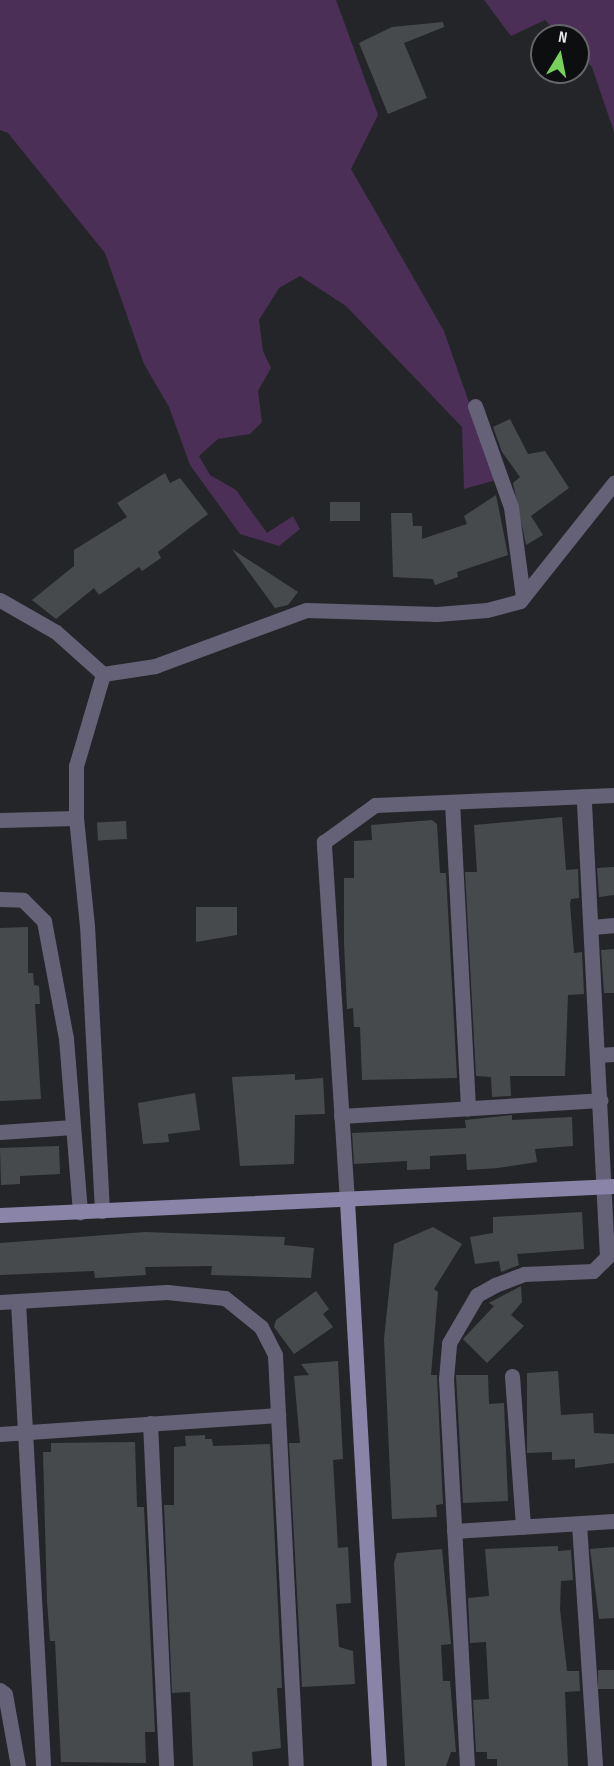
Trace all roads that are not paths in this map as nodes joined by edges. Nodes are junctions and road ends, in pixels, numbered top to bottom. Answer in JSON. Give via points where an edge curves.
{"nodes":[{"id":1,"x":475,"y":406,"type":"dead end"},
{"id":2,"x":614,"y":483,"type":"edge"},
{"id":3,"x":523,"y":597,"type":"junction"},
{"id":4,"x":0,"y":600,"type":"edge"},
{"id":5,"x":103,"y":674,"type":"junction"},
{"id":6,"x":614,"y":795,"type":"edge"},
{"id":7,"x":584,"y":797,"type":"junction"},
{"id":8,"x":452,"y":802,"type":"junction"},
{"id":9,"x":75,"y":818,"type":"junction"},
{"id":10,"x":0,"y":820,"type":"edge"},
{"id":11,"x":0,"y":899,"type":"edge"},
{"id":12,"x":614,"y":925,"type":"edge"},
{"id":13,"x":592,"y":927,"type":"junction"},
{"id":14,"x":606,"y":1054,"type":"edge"},
{"id":15,"x":601,"y":1100,"type":"junction"},
{"id":16,"x":468,"y":1109,"type":"junction"},
{"id":17,"x":341,"y":1116,"type":"junction"},
{"id":18,"x":73,"y":1127,"type":"junction"},
{"id":19,"x":0,"y":1131,"type":"edge"},
{"id":20,"x":610,"y":1187,"type":"edge"},
{"id":21,"x":347,"y":1202,"type":"junction"},
{"id":22,"x":102,"y":1211,"type":"junction"},
{"id":23,"x":80,"y":1212,"type":"junction"},
{"id":24,"x":0,"y":1215,"type":"edge"},
{"id":25,"x":0,"y":1302,"type":"edge"},
{"id":26,"x":18,"y":1302,"type":"junction"},
{"id":27,"x":512,"y":1377,"type":"dead end"},
{"id":28,"x":278,"y":1414,"type":"junction"},
{"id":29,"x":150,"y":1423,"type":"junction"},
{"id":30,"x":25,"y":1432,"type":"junction"},
{"id":31,"x":0,"y":1434,"type":"edge"},
{"id":32,"x":614,"y":1521,"type":"edge"},
{"id":33,"x":579,"y":1524,"type":"junction"},
{"id":34,"x":523,"y":1527,"type":"junction"},
{"id":35,"x":454,"y":1531,"type":"junction"},
{"id":36,"x":0,"y":1690,"type":"edge"},
{"id":37,"x":4,"y":1714,"type":"edge"},
{"id":38,"x":18,"y":1766,"type":"edge"},
{"id":39,"x":43,"y":1766,"type":"edge"},
{"id":40,"x":166,"y":1766,"type":"edge"},
{"id":41,"x":296,"y":1766,"type":"edge"},
{"id":42,"x":379,"y":1766,"type":"edge"},
{"id":43,"x":467,"y":1766,"type":"edge"},
{"id":44,"x":595,"y":1766,"type":"edge"}],
"edges":[{"from":1,"to":3,"type":"street","via":[[512,507]]},
{"from":2,"to":3,"type":"street"},
{"from":3,"to":5,"type":"street","via":[[487,610],[437,614],[306,610],[156,666]]},
{"from":4,"to":5,"type":"street","via":[[56,632]]},
{"from":5,"to":9,"type":"street","via":[[76,766]]},
{"from":6,"to":7,"type":"street"},
{"from":7,"to":8,"type":"street"},
{"from":7,"to":13,"type":"street"},
{"from":8,"to":16,"type":"street"},
{"from":8,"to":17,"type":"street","via":[[375,805],[324,842]]},
{"from":9,"to":10,"type":"street"},
{"from":9,"to":22,"type":"street","via":[[87,926]]},
{"from":11,"to":18,"type":"street","via":[[23,900],[44,921],[66,1038]]},
{"from":12,"to":13,"type":"street"},
{"from":13,"to":14,"type":"street"},
{"from":14,"to":15,"type":"street"},
{"from":15,"to":16,"type":"street"},
{"from":15,"to":20,"type":"street"},
{"from":16,"to":17,"type":"street"},
{"from":17,"to":21,"type":"street"},
{"from":18,"to":19,"type":"street"},
{"from":18,"to":23,"type":"street"},
{"from":20,"to":21,"type":"street"},
{"from":20,"to":35,"type":"street","via":[[607,1257],[592,1271],[524,1274],[495,1285],[477,1295],[453,1334],[446,1379]]},
{"from":21,"to":22,"type":"street"},
{"from":21,"to":42,"type":"street"},
{"from":22,"to":23,"type":"street"},
{"from":23,"to":24,"type":"street"},
{"from":25,"to":26,"type":"street"},
{"from":26,"to":28,"type":"street","via":[[167,1292],[225,1298],[261,1327],[275,1355]]},
{"from":26,"to":30,"type":"street"},
{"from":27,"to":34,"type":"street"},
{"from":28,"to":29,"type":"street"},
{"from":28,"to":41,"type":"street"},
{"from":29,"to":30,"type":"street"},
{"from":29,"to":40,"type":"street"},
{"from":30,"to":31,"type":"street"},
{"from":30,"to":39,"type":"street"},
{"from":32,"to":33,"type":"street"},
{"from":33,"to":34,"type":"street"},
{"from":33,"to":44,"type":"street"},
{"from":34,"to":35,"type":"street"},
{"from":35,"to":43,"type":"street"},
{"from":36,"to":37,"type":"street","via":[[5,1694]]},
{"from":37,"to":38,"type":"street"}]}
